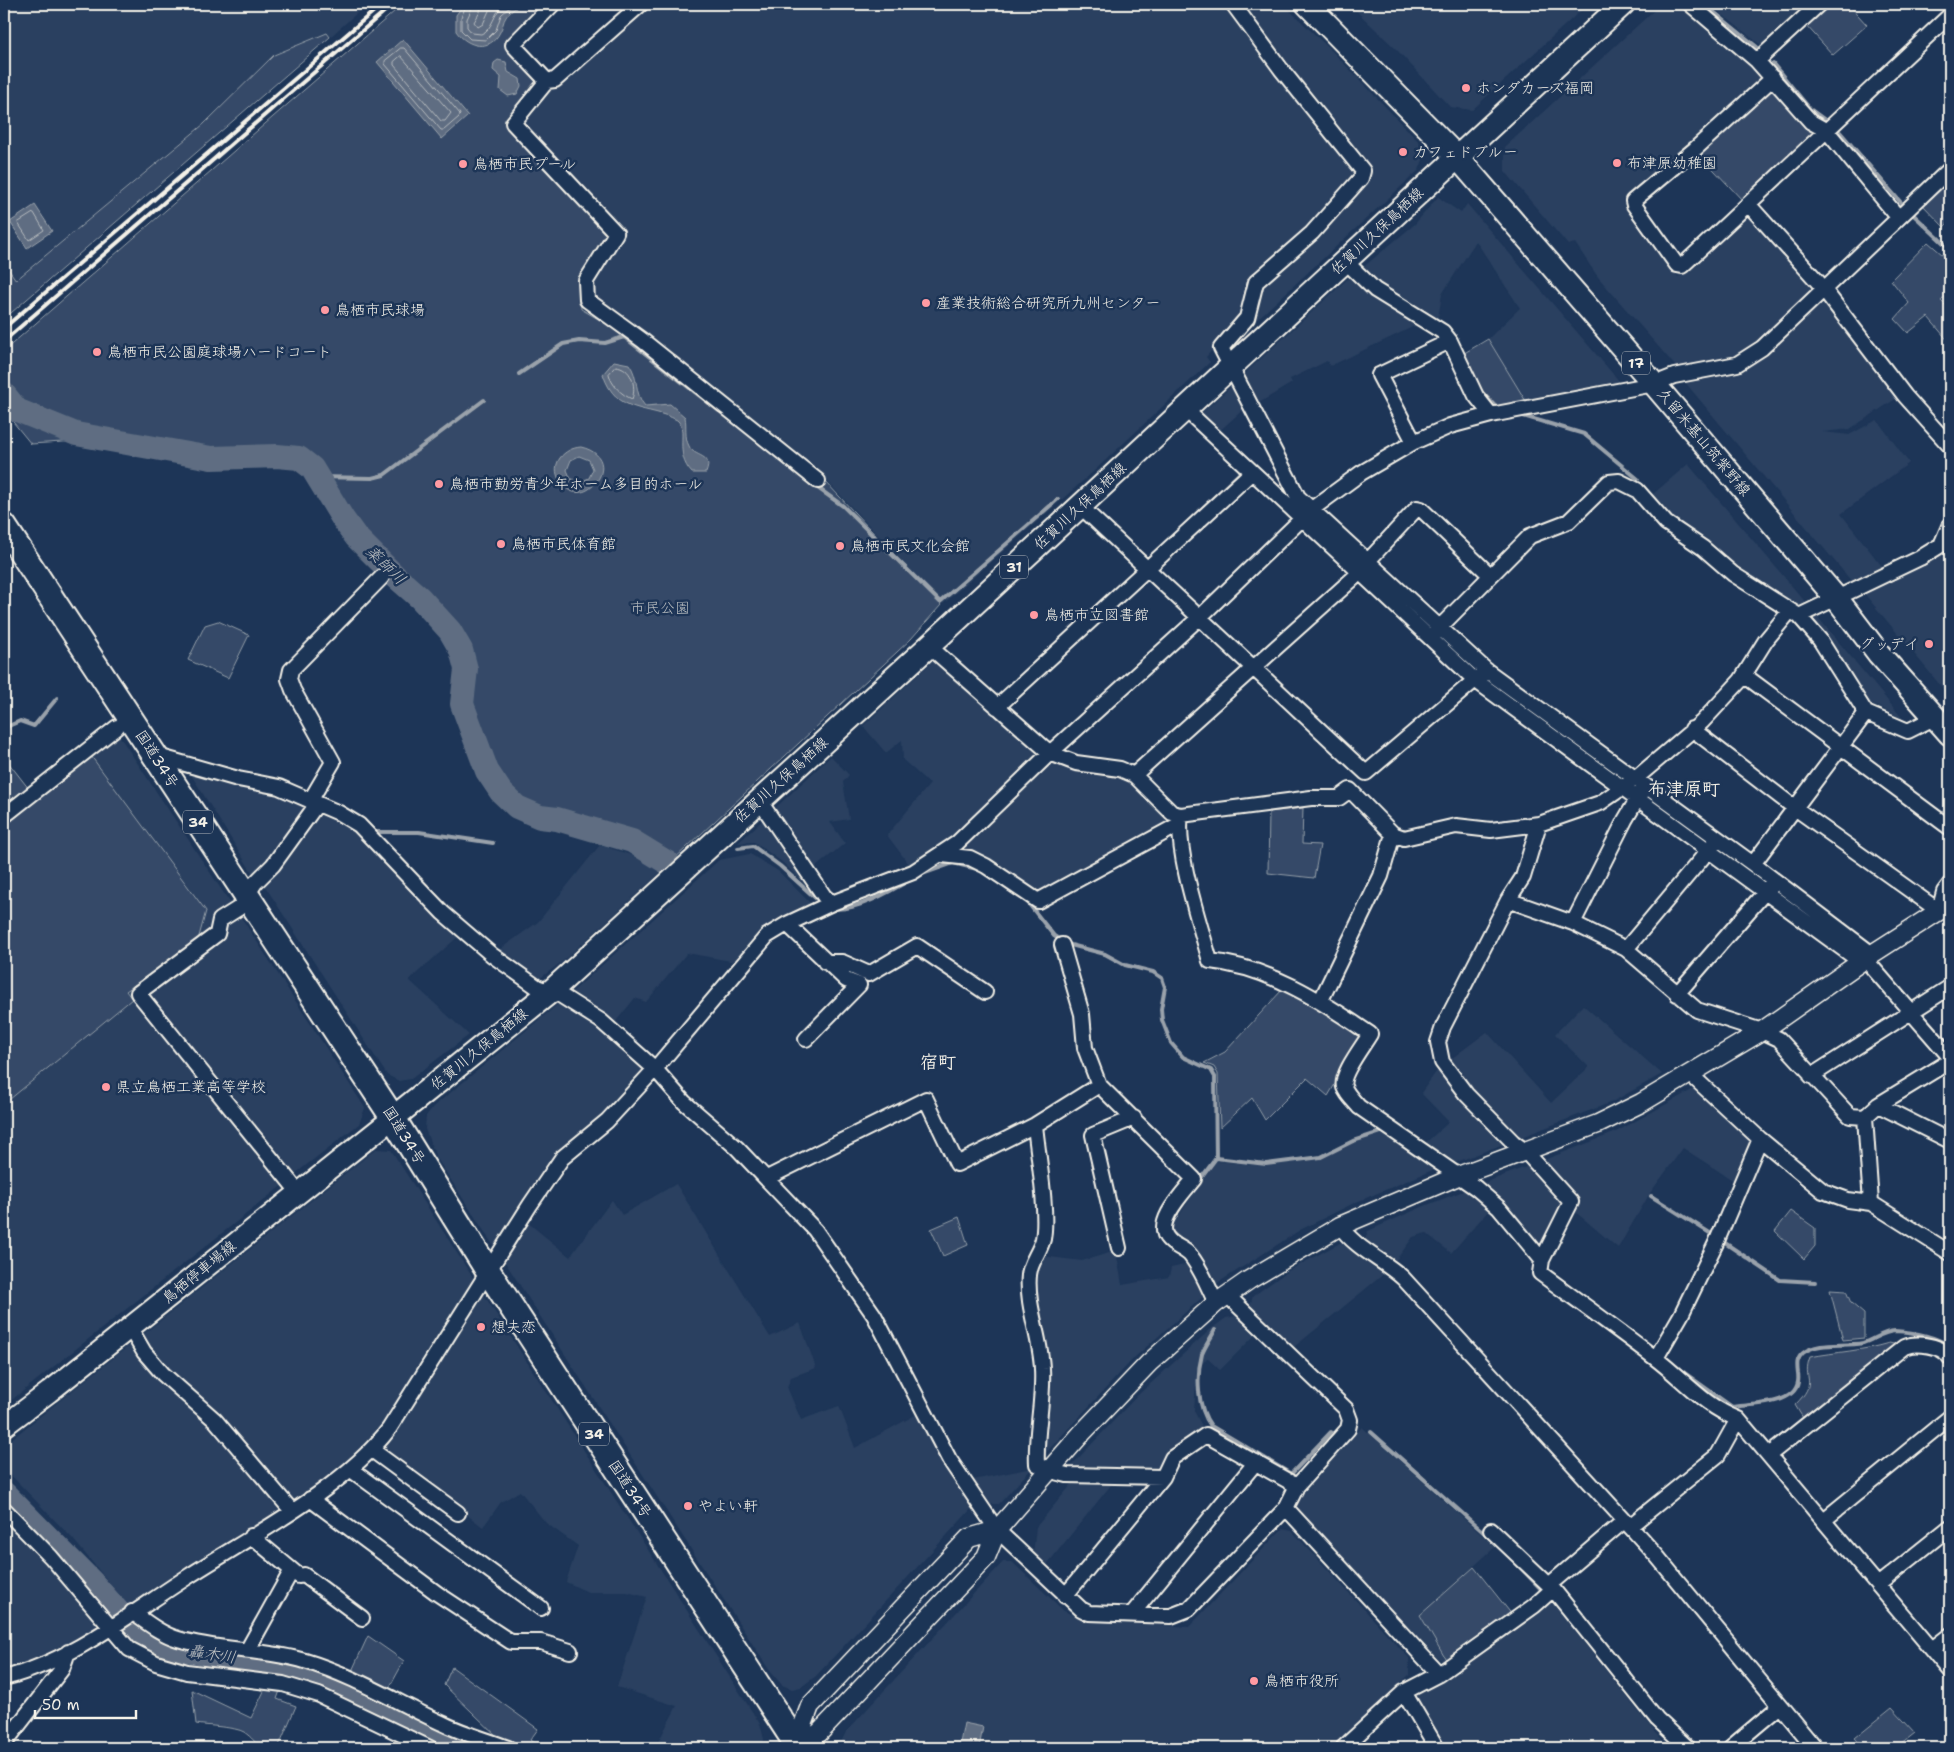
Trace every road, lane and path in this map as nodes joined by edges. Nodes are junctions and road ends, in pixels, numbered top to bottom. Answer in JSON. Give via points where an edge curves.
{"nodes":[{"id":1,"x":553,"y":4,"type":"edge"},
{"id":2,"x":641,"y":4,"type":"edge"},
{"id":3,"x":1233,"y":4,"type":"edge"},
{"id":4,"x":1307,"y":4,"type":"edge"},
{"id":5,"x":1623,"y":4,"type":"edge"},
{"id":6,"x":1690,"y":4,"type":"edge"},
{"id":7,"x":1818,"y":4,"type":"edge"},
{"id":8,"x":1950,"y":15,"type":"edge"},
{"id":9,"x":1757,"y":61,"type":"junction"},
{"id":10,"x":1773,"y":78,"type":"junction"},
{"id":11,"x":547,"y":81,"type":"junction"},
{"id":12,"x":1827,"y":130,"type":"junction"},
{"id":13,"x":1457,"y":157,"type":"junction"},
{"id":14,"x":1950,"y":169,"type":"edge"},
{"id":15,"x":1748,"y":204,"type":"junction"},
{"id":16,"x":1900,"y":215,"type":"junction"},
{"id":17,"x":1345,"y":261,"type":"junction"},
{"id":18,"x":1823,"y":291,"type":"junction"},
{"id":19,"x":1450,"y":341,"type":"junction"},
{"id":20,"x":1232,"y":366,"type":"junction"},
{"id":21,"x":1654,"y":384,"type":"junction"},
{"id":22,"x":1185,"y":409,"type":"junction"},
{"id":23,"x":1491,"y":415,"type":"junction"},
{"id":24,"x":1414,"y":442,"type":"junction"},
{"id":25,"x":1950,"y":446,"type":"edge"},
{"id":26,"x":1252,"y":472,"type":"junction"},
{"id":27,"x":818,"y":481,"type":"dead end"},
{"id":28,"x":1080,"y":506,"type":"junction"},
{"id":29,"x":1312,"y":509,"type":"junction"},
{"id":30,"x":1302,"y":520,"type":"junction"},
{"id":31,"x":1950,"y":524,"type":"edge"},
{"id":32,"x":4,"y":526,"type":"edge"},
{"id":33,"x":1366,"y":566,"type":"junction"},
{"id":34,"x":1147,"y":568,"type":"junction"},
{"id":35,"x":1490,"y":575,"type":"junction"},
{"id":36,"x":382,"y":577,"type":"dead end"},
{"id":37,"x":1837,"y":599,"type":"junction"},
{"id":38,"x":1795,"y":613,"type":"junction"},
{"id":39,"x":1200,"y":617,"type":"junction"},
{"id":40,"x":1434,"y":632,"type":"junction"},
{"id":41,"x":929,"y":646,"type":"junction"},
{"id":42,"x":1255,"y":669,"type":"junction"},
{"id":43,"x":1481,"y":675,"type":"junction"},
{"id":44,"x":1744,"y":675,"type":"junction"},
{"id":45,"x":998,"y":707,"type":"junction"},
{"id":46,"x":1866,"y":713,"type":"junction"},
{"id":47,"x":1943,"y":726,"type":"edge"},
{"id":48,"x":117,"y":727,"type":"dead end"},
{"id":49,"x":1692,"y":730,"type":"junction"},
{"id":50,"x":1841,"y":746,"type":"junction"},
{"id":51,"x":1050,"y":753,"type":"junction"},
{"id":52,"x":154,"y":755,"type":"junction"},
{"id":53,"x":1366,"y":772,"type":"junction"},
{"id":54,"x":1134,"y":775,"type":"junction"},
{"id":55,"x":1635,"y":788,"type":"junction"},
{"id":56,"x":1350,"y":790,"type":"junction"},
{"id":57,"x":759,"y":800,"type":"junction"},
{"id":58,"x":314,"y":803,"type":"junction"},
{"id":59,"x":1796,"y":808,"type":"junction"},
{"id":60,"x":4,"y":816,"type":"edge"},
{"id":61,"x":1180,"y":819,"type":"junction"},
{"id":62,"x":1539,"y":824,"type":"junction"},
{"id":63,"x":1950,"y":828,"type":"edge"},
{"id":64,"x":1393,"y":834,"type":"junction"},
{"id":65,"x":1718,"y":838,"type":"junction"},
{"id":66,"x":1708,"y":851,"type":"junction"},
{"id":67,"x":942,"y":855,"type":"junction"},
{"id":68,"x":1753,"y":864,"type":"junction"},
{"id":69,"x":1775,"y":880,"type":"junction"},
{"id":70,"x":1950,"y":884,"type":"edge"},
{"id":71,"x":1766,"y":892,"type":"junction"},
{"id":72,"x":246,"y":895,"type":"junction"},
{"id":73,"x":1508,"y":900,"type":"junction"},
{"id":74,"x":832,"y":903,"type":"junction"},
{"id":75,"x":1945,"y":907,"type":"edge"},
{"id":76,"x":1573,"y":923,"type":"junction"},
{"id":77,"x":787,"y":924,"type":"junction"},
{"id":78,"x":1062,"y":945,"type":"dead end"},
{"id":79,"x":1626,"y":949,"type":"junction"},
{"id":80,"x":1866,"y":959,"type":"junction"},
{"id":81,"x":825,"y":962,"type":"junction"},
{"id":82,"x":1950,"y":987,"type":"edge"},
{"id":83,"x":550,"y":992,"type":"junction"},
{"id":84,"x":985,"y":992,"type":"dead end"},
{"id":85,"x":1677,"y":994,"type":"junction"},
{"id":86,"x":1320,"y":1000,"type":"junction"},
{"id":87,"x":1911,"y":1012,"type":"junction"},
{"id":88,"x":1762,"y":1031,"type":"junction"},
{"id":89,"x":806,"y":1039,"type":"dead end"},
{"id":90,"x":1950,"y":1057,"type":"edge"},
{"id":91,"x":1950,"y":1061,"type":"edge"},
{"id":92,"x":655,"y":1069,"type":"junction"},
{"id":93,"x":1690,"y":1074,"type":"junction"},
{"id":94,"x":1811,"y":1076,"type":"junction"},
{"id":95,"x":1099,"y":1085,"type":"junction"},
{"id":96,"x":1878,"y":1106,"type":"junction"},
{"id":97,"x":393,"y":1118,"type":"junction"},
{"id":98,"x":1134,"y":1118,"type":"junction"},
{"id":99,"x":1865,"y":1118,"type":"junction"},
{"id":100,"x":1035,"y":1125,"type":"junction"},
{"id":101,"x":1760,"y":1138,"type":"junction"},
{"id":102,"x":1950,"y":1141,"type":"edge"},
{"id":103,"x":1524,"y":1152,"type":"junction"},
{"id":104,"x":1458,"y":1176,"type":"junction"},
{"id":105,"x":767,"y":1178,"type":"junction"},
{"id":106,"x":299,"y":1193,"type":"junction"},
{"id":107,"x":1871,"y":1203,"type":"junction"},
{"id":108,"x":1340,"y":1226,"type":"junction"},
{"id":109,"x":1118,"y":1248,"type":"dead end"},
{"id":110,"x":1950,"y":1253,"type":"edge"},
{"id":111,"x":1542,"y":1260,"type":"junction"},
{"id":112,"x":488,"y":1271,"type":"junction"},
{"id":113,"x":1222,"y":1299,"type":"junction"},
{"id":114,"x":130,"y":1328,"type":"junction"},
{"id":115,"x":1656,"y":1358,"type":"junction"},
{"id":116,"x":1950,"y":1358,"type":"edge"},
{"id":117,"x":1950,"y":1417,"type":"edge"},
{"id":118,"x":1738,"y":1419,"type":"junction"},
{"id":119,"x":4,"y":1426,"type":"edge"},
{"id":120,"x":372,"y":1450,"type":"junction"},
{"id":121,"x":1769,"y":1455,"type":"junction"},
{"id":122,"x":1256,"y":1462,"type":"junction"},
{"id":123,"x":350,"y":1469,"type":"junction"},
{"id":124,"x":1051,"y":1471,"type":"junction"},
{"id":125,"x":1163,"y":1476,"type":"junction"},
{"id":126,"x":1297,"y":1486,"type":"junction"},
{"id":127,"x":310,"y":1499,"type":"junction"},
{"id":128,"x":1286,"y":1508,"type":"junction"},
{"id":129,"x":4,"y":1509,"type":"edge"},
{"id":130,"x":292,"y":1510,"type":"junction"},
{"id":131,"x":458,"y":1513,"type":"dead end"},
{"id":132,"x":1824,"y":1520,"type":"junction"},
{"id":133,"x":1627,"y":1524,"type":"junction"},
{"id":134,"x":1950,"y":1528,"type":"edge"},
{"id":135,"x":997,"y":1530,"type":"junction"},
{"id":136,"x":1491,"y":1530,"type":"dead end"},
{"id":137,"x":251,"y":1536,"type":"junction"},
{"id":138,"x":292,"y":1570,"type":"junction"},
{"id":139,"x":1879,"y":1584,"type":"junction"},
{"id":140,"x":1551,"y":1587,"type":"junction"},
{"id":141,"x":1065,"y":1596,"type":"junction"},
{"id":142,"x":541,"y":1608,"type":"dead end"},
{"id":143,"x":130,"y":1613,"type":"junction"},
{"id":144,"x":1132,"y":1614,"type":"junction"},
{"id":145,"x":362,"y":1618,"type":"dead end"},
{"id":146,"x":109,"y":1628,"type":"junction"},
{"id":147,"x":1950,"y":1635,"type":"edge"},
{"id":148,"x":248,"y":1649,"type":"junction"},
{"id":149,"x":1932,"y":1649,"type":"junction"},
{"id":150,"x":570,"y":1651,"type":"dead end"},
{"id":151,"x":68,"y":1652,"type":"junction"},
{"id":152,"x":1950,"y":1671,"type":"edge"},
{"id":153,"x":1439,"y":1674,"type":"junction"},
{"id":154,"x":4,"y":1678,"type":"edge"},
{"id":155,"x":1404,"y":1692,"type":"junction"},
{"id":156,"x":1780,"y":1706,"type":"junction"},
{"id":157,"x":4,"y":1744,"type":"edge"},
{"id":158,"x":422,"y":1747,"type":"edge"},
{"id":159,"x":796,"y":1747,"type":"edge"},
{"id":160,"x":508,"y":1748,"type":"edge"},
{"id":161,"x":1344,"y":1748,"type":"edge"},
{"id":162,"x":1437,"y":1748,"type":"edge"},
{"id":163,"x":1688,"y":1748,"type":"edge"},
{"id":164,"x":1730,"y":1748,"type":"edge"},
{"id":165,"x":1815,"y":1748,"type":"edge"}],
"edges":[{"from":1,"to":11,"type":"street","via":[[512,45]]},
{"from":2,"to":11,"type":"street","via":[[555,80]]},
{"from":3,"to":20,"type":"street","via":[[1363,171],[1361,178],[1312,233],[1256,282],[1247,318],[1221,348]]},
{"from":4,"to":13,"type":"main road","name":"久留米基山筑紫野線","number":"17"},
{"from":5,"to":13,"type":"main road","name":"佐賀川久保鳥栖線","number":"31"},
{"from":6,"to":9,"type":"street"},
{"from":7,"to":9,"type":"street"},
{"from":8,"to":12,"type":"street"},
{"from":9,"to":10,"type":"street"},
{"from":10,"to":12,"type":"street","via":[[1811,122]]},
{"from":10,"to":15,"type":"street","via":[[1633,201],[1677,265],[1682,266]]},
{"from":11,"to":27,"type":"street","via":[[513,123],[616,233],[586,281],[587,300]]},
{"from":12,"to":15,"type":"street"},
{"from":12,"to":16,"type":"street"},
{"from":13,"to":17,"type":"main road","name":"佐賀川久保鳥栖線","number":"31"},
{"from":13,"to":21,"type":"main road","name":"久留米基山筑紫野線","number":"17"},
{"from":14,"to":16,"type":"street"},
{"from":15,"to":18,"type":"street"},
{"from":16,"to":18,"type":"street"},
{"from":17,"to":19,"type":"street","via":[[1375,290],[1442,332]]},
{"from":17,"to":20,"type":"main road","name":"佐賀川久保鳥栖線","number":"31"},
{"from":18,"to":21,"type":"street","via":[[1762,348],[1738,364],[1674,376]]},
{"from":18,"to":25,"type":"street","via":[[1905,396]]},
{"from":19,"to":23,"type":"street","via":[[1469,383]]},
{"from":19,"to":24,"type":"street","via":[[1379,375]]},
{"from":20,"to":22,"type":"main road","name":"佐賀川久保鳥栖線","number":"31"},
{"from":20,"to":29,"type":"street","via":[[1298,497]]},
{"from":21,"to":23,"type":"street"},
{"from":21,"to":37,"type":"main road","name":"久留米基山筑紫野線","number":"17"},
{"from":22,"to":26,"type":"street"},
{"from":22,"to":28,"type":"main road","name":"佐賀川久保鳥栖線","number":"31"},
{"from":23,"to":24,"type":"street","via":[[1450,426]]},
{"from":24,"to":29,"type":"street","via":[[1361,473]]},
{"from":26,"to":30,"type":"street"},
{"from":26,"to":34,"type":"street"},
{"from":28,"to":34,"type":"street"},
{"from":28,"to":41,"type":"main road","name":"佐賀川久保鳥栖線","number":"31"},
{"from":29,"to":30,"type":"street"},
{"from":29,"to":33,"type":"street"},
{"from":30,"to":33,"type":"street"},
{"from":30,"to":39,"type":"street"},
{"from":31,"to":37,"type":"street","via":[[1942,545]]},
{"from":32,"to":52,"type":"highway","name":"国道34号","number":"34"},
{"from":33,"to":35,"type":"street","via":[[1417,508]]},
{"from":33,"to":40,"type":"street"},
{"from":33,"to":42,"type":"street"},
{"from":34,"to":39,"type":"street"},
{"from":34,"to":45,"type":"street"},
{"from":35,"to":38,"type":"street","via":[[1530,536],[1569,521],[1609,482],[1619,481],[1637,490],[1666,523],[1704,548],[1734,574]]},
{"from":35,"to":40,"type":"street"},
{"from":36,"to":58,"type":"street","via":[[291,670],[289,679],[293,690],[334,762]]},
{"from":37,"to":38,"type":"street"},
{"from":37,"to":47,"type":"main road","name":"久留米基山筑紫野線","number":"17","via":[[1879,654]]},
{"from":38,"to":44,"type":"street","via":[[1766,640]]},
{"from":38,"to":46,"type":"street","via":[[1820,640]]},
{"from":39,"to":42,"type":"street"},
{"from":39,"to":51,"type":"street"},
{"from":40,"to":43,"type":"street"},
{"from":41,"to":45,"type":"street"},
{"from":41,"to":57,"type":"main road","name":"佐賀川久保鳥栖線","number":"31"},
{"from":42,"to":53,"type":"street"},
{"from":42,"to":54,"type":"street"},
{"from":43,"to":53,"type":"street"},
{"from":43,"to":55,"type":"street"},
{"from":44,"to":49,"type":"street"},
{"from":44,"to":50,"type":"street"},
{"from":45,"to":51,"type":"street"},
{"from":46,"to":47,"type":"street","via":[[1908,731]]},
{"from":46,"to":50,"type":"street"},
{"from":48,"to":60,"type":"street"},
{"from":49,"to":55,"type":"street"},
{"from":49,"to":59,"type":"street"},
{"from":50,"to":59,"type":"street"},
{"from":50,"to":63,"type":"street"},
{"from":51,"to":54,"type":"street","via":[[1076,763],[1120,769]]},
{"from":51,"to":67,"type":"street"},
{"from":52,"to":58,"type":"street","via":[[238,779],[265,782]]},
{"from":52,"to":72,"type":"highway","name":"国道34号","number":"34"},
{"from":53,"to":56,"type":"street"},
{"from":54,"to":61,"type":"street"},
{"from":55,"to":62,"type":"street"},
{"from":55,"to":65,"type":"street"},
{"from":55,"to":66,"type":"street"},
{"from":55,"to":76,"type":"street","via":[[1625,820]]},
{"from":56,"to":61,"type":"street","via":[[1340,798],[1311,798]]},
{"from":56,"to":64,"type":"street"},
{"from":57,"to":74,"type":"street"},
{"from":57,"to":83,"type":"main road","name":"佐賀川久保鳥栖線","number":"31"},
{"from":58,"to":72,"type":"street","via":[[272,865]]},
{"from":58,"to":83,"type":"street","via":[[359,825],[443,913],[485,949],[537,987]]},
{"from":59,"to":68,"type":"street"},
{"from":59,"to":75,"type":"street"},
{"from":61,"to":67,"type":"street","via":[[1038,901],[970,858]]},
{"from":61,"to":86,"type":"street","via":[[1187,874],[1210,962],[1253,970]]},
{"from":62,"to":64,"type":"street","via":[[1491,830],[1456,826],[1404,838]]},
{"from":62,"to":73,"type":"street","via":[[1523,877]]},
{"from":64,"to":86,"type":"street","via":[[1381,876]]},
{"from":65,"to":66,"type":"street"},
{"from":65,"to":68,"type":"street"},
{"from":66,"to":71,"type":"street"},
{"from":66,"to":79,"type":"street"},
{"from":67,"to":74,"type":"street","via":[[913,872]]},
{"from":68,"to":69,"type":"street"},
{"from":69,"to":71,"type":"street"},
{"from":69,"to":80,"type":"street"},
{"from":70,"to":75,"type":"street","via":[[1944,892]]},
{"from":71,"to":80,"type":"street"},
{"from":71,"to":85,"type":"street"},
{"from":72,"to":97,"type":"highway","name":"国道34号","number":"34"},
{"from":72,"to":106,"type":"street","via":[[239,908],[220,920],[218,934],[138,992]]},
{"from":73,"to":76,"type":"street"},
{"from":73,"to":103,"type":"street","via":[[1438,1042],[1442,1062],[1466,1094]]},
{"from":74,"to":77,"type":"street"},
{"from":75,"to":80,"type":"street"},
{"from":76,"to":79,"type":"street"},
{"from":77,"to":81,"type":"street"},
{"from":77,"to":92,"type":"street","via":[[762,942]]},
{"from":78,"to":95,"type":"street","via":[[1082,1014],[1085,1048]]},
{"from":79,"to":85,"type":"street"},
{"from":80,"to":87,"type":"street"},
{"from":80,"to":88,"type":"street"},
{"from":81,"to":84,"type":"street","via":[[842,962],[869,974],[918,946]]},
{"from":81,"to":89,"type":"street","via":[[846,980],[859,985]]},
{"from":82,"to":87,"type":"street"},
{"from":83,"to":92,"type":"street","via":[[601,1021]]},
{"from":83,"to":97,"type":"main road","name":"佐賀川久保鳥栖線","number":"31"},
{"from":85,"to":88,"type":"street","via":[[1697,1010]]},
{"from":86,"to":104,"type":"street","via":[[1370,1034],[1345,1074],[1343,1086],[1348,1094],[1359,1107]]},
{"from":87,"to":90,"type":"street"},
{"from":87,"to":94,"type":"street"},
{"from":88,"to":93,"type":"street"},
{"from":88,"to":94,"type":"street","via":[[1779,1039]]},
{"from":91,"to":96,"type":"street"},
{"from":92,"to":105,"type":"street","via":[[684,1102]]},
{"from":92,"to":112,"type":"street","via":[[607,1121],[562,1158]]},
{"from":93,"to":101,"type":"street"},
{"from":93,"to":103,"type":"street","via":[[1598,1124]]},
{"from":94,"to":99,"type":"street","via":[[1850,1116]]},
{"from":95,"to":98,"type":"street"},
{"from":95,"to":100,"type":"street"},
{"from":96,"to":99,"type":"street"},
{"from":96,"to":102,"type":"street"},
{"from":97,"to":106,"type":"main road","name":"鳥栖停車場線"},
{"from":97,"to":112,"type":"highway","name":"国道34号","number":"34"},
{"from":98,"to":109,"type":"street","via":[[1092,1135]]},
{"from":98,"to":113,"type":"street","via":[[1194,1179],[1166,1218],[1163,1229],[1168,1239],[1188,1253]]},
{"from":99,"to":107,"type":"street"},
{"from":100,"to":105,"type":"street","via":[[957,1164],[926,1098]]},
{"from":100,"to":124,"type":"street","via":[[1044,1217],[1043,1239],[1029,1272],[1028,1292],[1042,1368],[1036,1449],[1038,1464]]},
{"from":101,"to":107,"type":"street","via":[[1823,1191],[1848,1200]]},
{"from":101,"to":115,"type":"street","via":[[1716,1244]]},
{"from":103,"to":104,"type":"street"},
{"from":103,"to":111,"type":"street","via":[[1571,1202]]},
{"from":104,"to":108,"type":"street"},
{"from":104,"to":111,"type":"street","via":[[1499,1208]]},
{"from":105,"to":135,"type":"street","via":[[815,1230],[874,1315],[949,1459]]},
{"from":106,"to":114,"type":"main road","name":"鳥栖停車場線"},
{"from":107,"to":110,"type":"street"},
{"from":108,"to":113,"type":"street"},
{"from":108,"to":133,"type":"street","via":[[1346,1236],[1403,1278]]},
{"from":111,"to":115,"type":"street","via":[[1540,1273]]},
{"from":112,"to":120,"type":"street"},
{"from":112,"to":159,"type":"highway","name":"国道34号","number":"34"},
{"from":113,"to":124,"type":"street","via":[[1149,1363]]},
{"from":113,"to":126,"type":"street","via":[[1346,1409],[1350,1420],[1348,1429]]},
{"from":114,"to":119,"type":"main road","name":"鳥栖停車場線"},
{"from":114,"to":130,"type":"street","via":[[144,1352],[163,1374],[216,1420]]},
{"from":115,"to":118,"type":"street","via":[[1707,1404]]},
{"from":116,"to":121,"type":"street","via":[[1943,1350],[1914,1343],[1904,1346]]},
{"from":117,"to":132,"type":"street"},
{"from":118,"to":121,"type":"street"},
{"from":118,"to":133,"type":"street","via":[[1718,1455]]},
{"from":120,"to":123,"type":"street"},
{"from":120,"to":131,"type":"street"},
{"from":121,"to":132,"type":"street"},
{"from":122,"to":125,"type":"street","via":[[1206,1434],[1172,1458]]},
{"from":122,"to":126,"type":"street"},
{"from":122,"to":144,"type":"street"},
{"from":123,"to":127,"type":"street"},
{"from":123,"to":142,"type":"street"},
{"from":124,"to":125,"type":"street","via":[[1067,1475]]},
{"from":124,"to":135,"type":"street"},
{"from":125,"to":141,"type":"street"},
{"from":126,"to":128,"type":"street"},
{"from":127,"to":130,"type":"street"},
{"from":127,"to":150,"type":"street","via":[[438,1594],[511,1642],[541,1642]]},
{"from":128,"to":144,"type":"street","via":[[1189,1609],[1171,1616]]},
{"from":128,"to":153,"type":"street"},
{"from":129,"to":146,"type":"street","via":[[51,1557]]},
{"from":130,"to":137,"type":"street"},
{"from":132,"to":139,"type":"street"},
{"from":133,"to":140,"type":"street"},
{"from":133,"to":156,"type":"street"},
{"from":134,"to":139,"type":"street"},
{"from":135,"to":141,"type":"street"},
{"from":135,"to":159,"type":"street","via":[[986,1557],[819,1733]]},
{"from":135,"to":159,"type":"street","via":[[969,1538],[810,1706]]},
{"from":136,"to":140,"type":"street"},
{"from":137,"to":138,"type":"street"},
{"from":137,"to":143,"type":"street"},
{"from":138,"to":145,"type":"street","via":[[299,1576],[304,1575]]},
{"from":138,"to":148,"type":"street"},
{"from":139,"to":149,"type":"street"},
{"from":140,"to":153,"type":"street","via":[[1534,1606]]},
{"from":140,"to":163,"type":"street","via":[[1657,1719]]},
{"from":141,"to":144,"type":"street","via":[[1089,1613]]},
{"from":143,"to":146,"type":"street"},
{"from":143,"to":148,"type":"street","via":[[176,1639]]},
{"from":146,"to":151,"type":"street"},
{"from":146,"to":158,"type":"street","via":[[129,1648],[156,1663],[187,1672],[283,1684],[319,1695]]},
{"from":147,"to":149,"type":"street"},
{"from":148,"to":160,"type":"street","via":[[304,1661],[345,1676],[445,1725]]},
{"from":149,"to":152,"type":"street"},
{"from":151,"to":154,"type":"street","via":[[46,1664]]},
{"from":151,"to":157,"type":"street","via":[[62,1669]]},
{"from":153,"to":155,"type":"street"},
{"from":155,"to":161,"type":"street"},
{"from":155,"to":162,"type":"street"},
{"from":156,"to":164,"type":"street"},
{"from":156,"to":165,"type":"street"}]}
